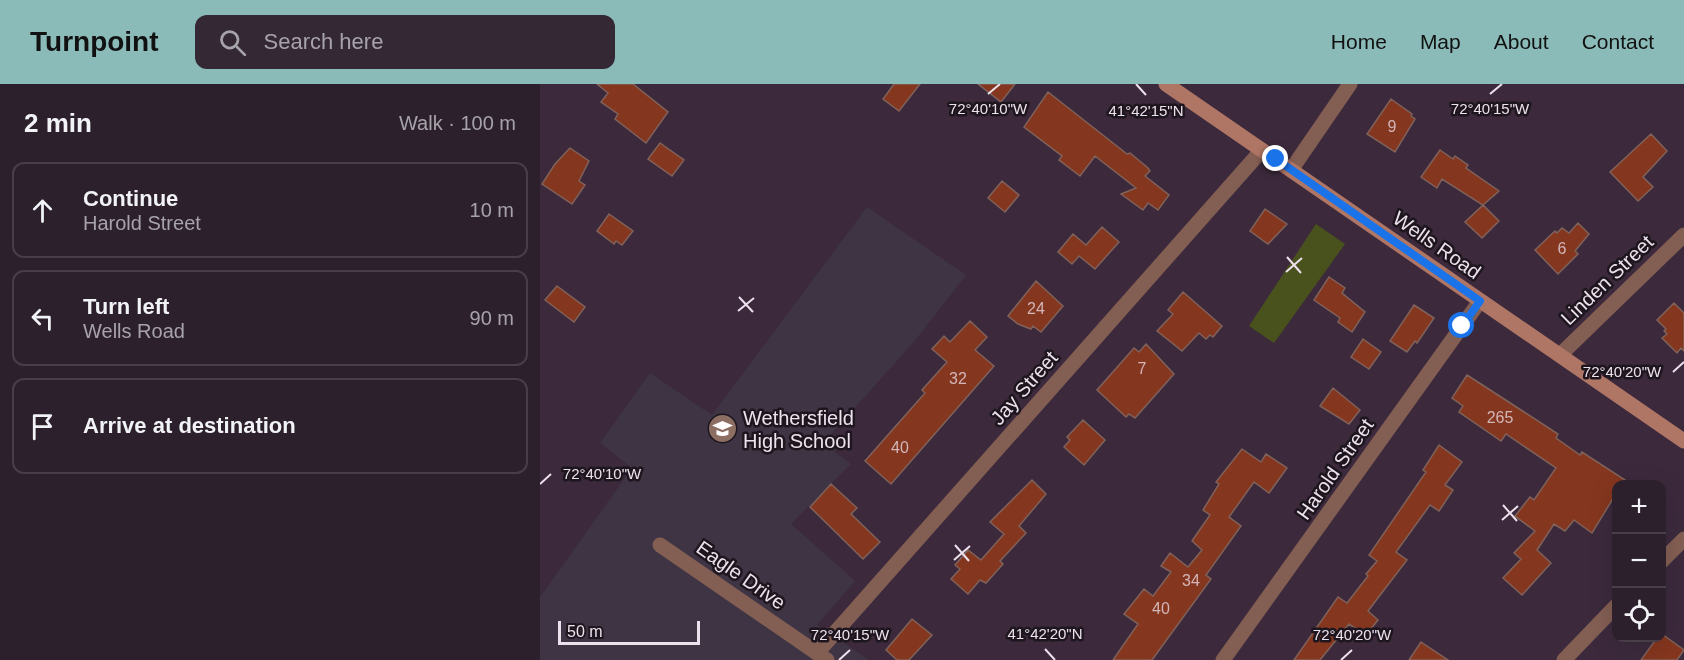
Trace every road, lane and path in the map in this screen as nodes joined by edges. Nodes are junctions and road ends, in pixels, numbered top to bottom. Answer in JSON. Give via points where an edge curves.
{"nodes":[{"id":1,"x":1166,"y":84,"type":"edge"},
{"id":2,"x":1350,"y":84,"type":"edge"},
{"id":3,"x":1262,"y":150,"type":"junction"},
{"id":4,"x":1291,"y":170,"type":"junction"},
{"id":5,"x":1684,"y":235,"type":"edge"},
{"id":6,"x":1480,"y":301,"type":"junction"},
{"id":7,"x":1560,"y":356,"type":"junction"},
{"id":8,"x":1684,"y":441,"type":"edge"},
{"id":9,"x":1684,"y":539,"type":"edge"},
{"id":10,"x":660,"y":545,"type":"dead end"},
{"id":11,"x":1666,"y":557,"type":"edge"},
{"id":12,"x":1612,"y":611,"type":"edge"},
{"id":13,"x":822,"y":657,"type":"edge"},
{"id":14,"x":1223,"y":660,"type":"edge"},
{"id":15,"x":1564,"y":660,"type":"edge"}],
"edges":[{"from":1,"to":3,"type":"main road","name":"Wells Road"},
{"from":2,"to":4,"type":"street"},
{"from":3,"to":4,"type":"main road","name":"Wells Road"},
{"from":3,"to":13,"type":"street","name":"Jay Street"},
{"from":4,"to":6,"type":"main road","name":"Wells Road"},
{"from":5,"to":7,"type":"street","name":"Linden Street"},
{"from":6,"to":7,"type":"main road","name":"Wells Road"},
{"from":6,"to":14,"type":"street","name":"Harold Street"},
{"from":7,"to":8,"type":"main road","name":"Wells Road"},
{"from":9,"to":11,"type":"street"},
{"from":10,"to":13,"type":"street","name":"Eagle Drive"},
{"from":12,"to":15,"type":"street"}]}
